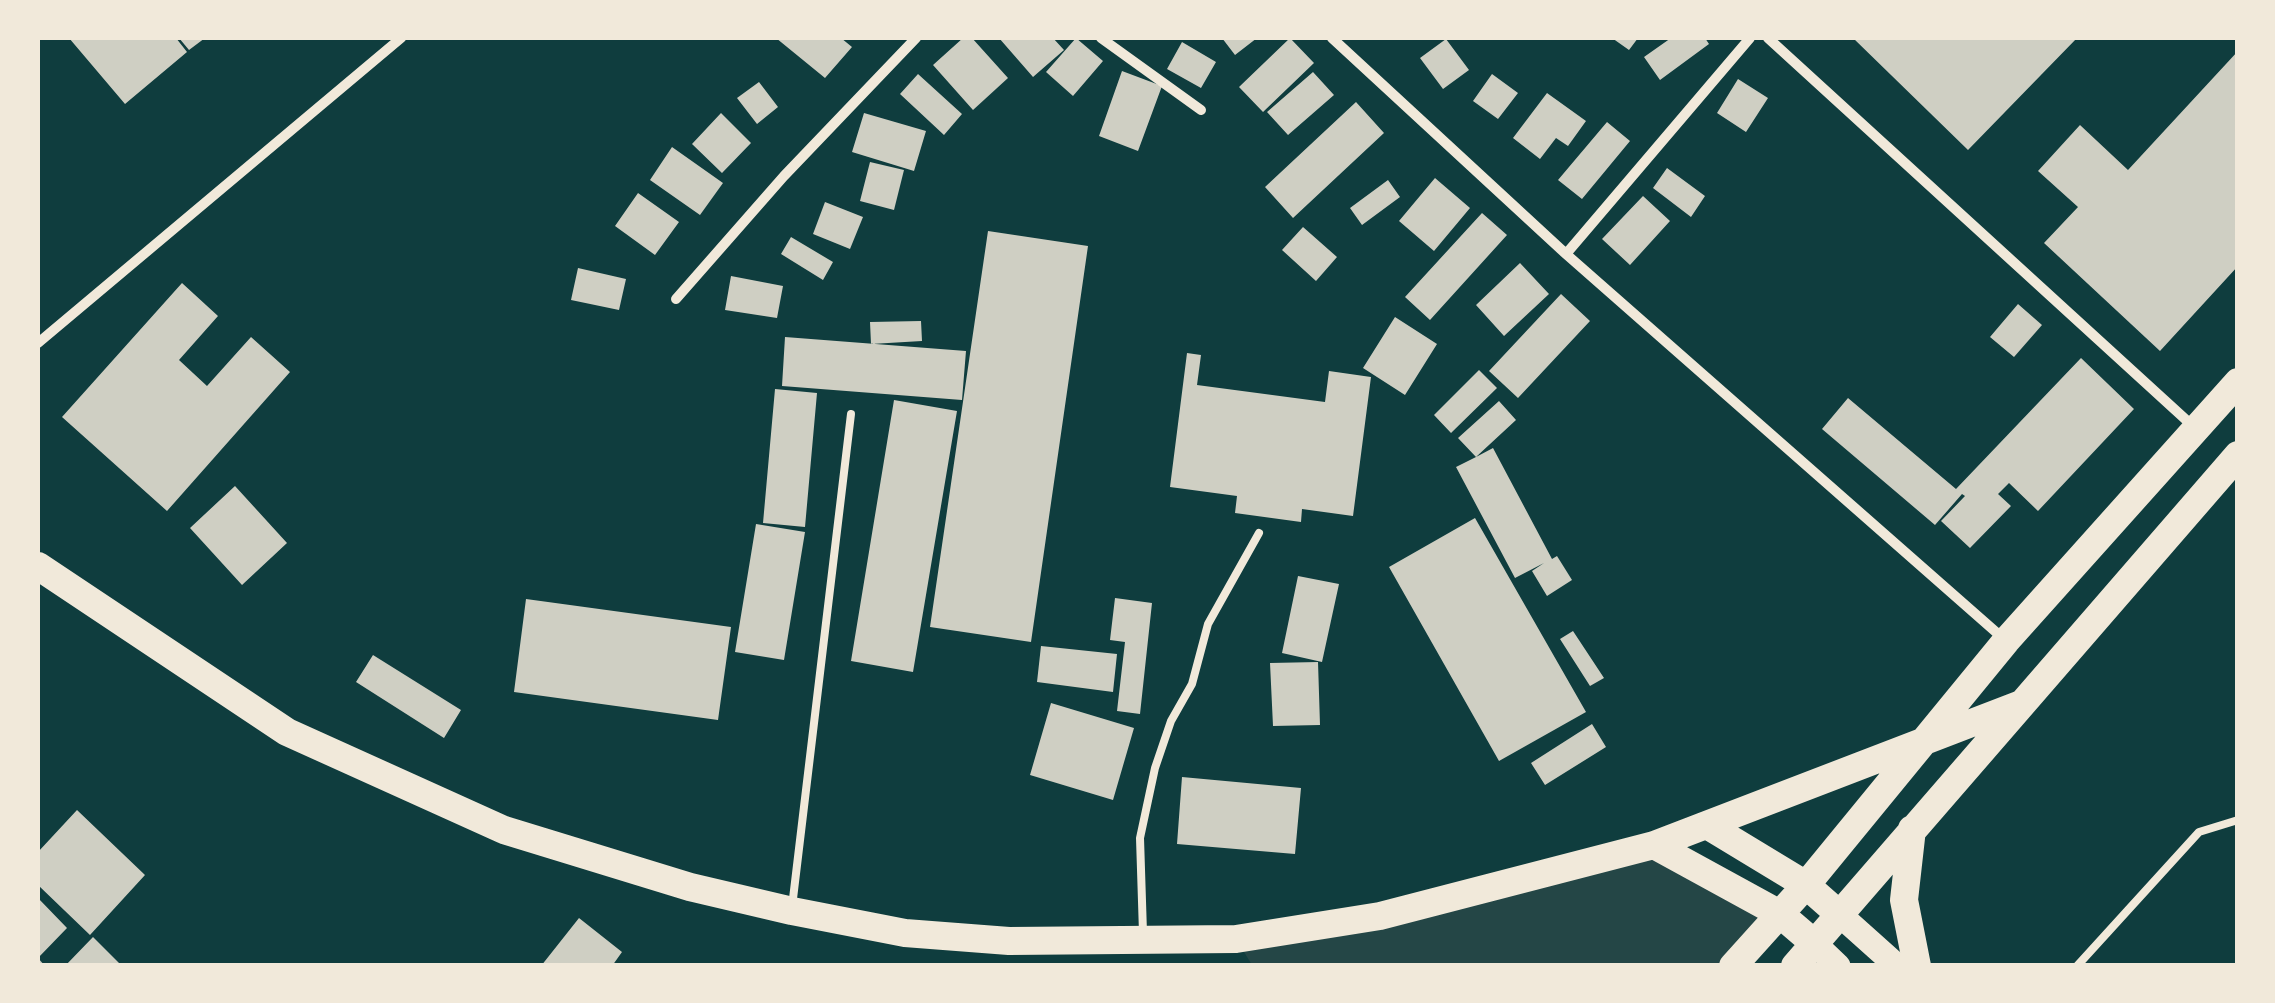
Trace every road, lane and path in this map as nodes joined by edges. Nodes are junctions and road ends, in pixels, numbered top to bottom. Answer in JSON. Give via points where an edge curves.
{"nodes":[{"id":1,"x":401,"y":38,"type":"edge"},
{"id":2,"x":916,"y":38,"type":"edge"},
{"id":3,"x":1101,"y":38,"type":"edge"},
{"id":4,"x":1332,"y":38,"type":"edge"},
{"id":5,"x":1750,"y":38,"type":"edge"},
{"id":6,"x":1768,"y":38,"type":"edge"},
{"id":7,"x":1201,"y":110,"type":"dead end"},
{"id":8,"x":1566,"y":254,"type":"junction"},
{"id":9,"x":676,"y":299,"type":"dead end"},
{"id":10,"x":38,"y":343,"type":"edge"},
{"id":11,"x":2238,"y":382,"type":"edge"},
{"id":12,"x":851,"y":414,"type":"dead end"},
{"id":13,"x":2196,"y":428,"type":"junction"},
{"id":14,"x":2238,"y":455,"type":"edge"},
{"id":15,"x":1259,"y":532,"type":"dead end"},
{"id":16,"x":38,"y":566,"type":"edge"},
{"id":17,"x":2006,"y":641,"type":"junction"},
{"id":18,"x":2021,"y":704,"type":"junction"},
{"id":19,"x":1923,"y":739,"type":"junction"},
{"id":20,"x":2238,"y":820,"type":"edge"},
{"id":21,"x":1708,"y":825,"type":"junction"},
{"id":22,"x":1912,"y":828,"type":"junction"},
{"id":23,"x":1654,"y":845,"type":"junction"},
{"id":24,"x":1806,"y":885,"type":"junction"},
{"id":25,"x":792,"y":912,"type":"junction"},
{"id":26,"x":1780,"y":914,"type":"junction"},
{"id":27,"x":1840,"y":915,"type":"junction"},
{"id":28,"x":1144,"y":942,"type":"junction"},
{"id":29,"x":1815,"y":944,"type":"junction"},
{"id":30,"x":1733,"y":966,"type":"edge"},
{"id":31,"x":1794,"y":966,"type":"edge"},
{"id":32,"x":1838,"y":966,"type":"edge"},
{"id":33,"x":1897,"y":966,"type":"edge"},
{"id":34,"x":1916,"y":966,"type":"edge"},
{"id":35,"x":2077,"y":966,"type":"edge"}],
"edges":[{"from":1,"to":10,"type":"street"},
{"from":2,"to":9,"type":"street"},
{"from":3,"to":7,"type":"street"},
{"from":4,"to":8,"type":"street"},
{"from":5,"to":8,"type":"street"},
{"from":6,"to":13,"type":"street"},
{"from":8,"to":17,"type":"street"},
{"from":11,"to":13,"type":"highway"},
{"from":12,"to":25,"type":"lane"},
{"from":13,"to":17,"type":"highway"},
{"from":14,"to":18,"type":"highway"},
{"from":15,"to":28,"type":"lane","via":[[1208,624],[1192,684],[1154,768],[1140,838]]},
{"from":16,"to":25,"type":"highway","via":[[287,732],[398,786],[504,830]]},
{"from":17,"to":19,"type":"highway"},
{"from":18,"to":19,"type":"highway"},
{"from":18,"to":22,"type":"highway"},
{"from":19,"to":21,"type":"highway"},
{"from":19,"to":24,"type":"highway"},
{"from":20,"to":35,"type":"lane","via":[[2199,832]]},
{"from":21,"to":23,"type":"highway"},
{"from":21,"to":24,"type":"highway"},
{"from":22,"to":27,"type":"highway"},
{"from":22,"to":34,"type":"highway","via":[[1904,900]]},
{"from":23,"to":26,"type":"highway"},
{"from":23,"to":28,"type":"highway","via":[[1380,916],[1236,939]]},
{"from":24,"to":26,"type":"highway"},
{"from":24,"to":27,"type":"highway"},
{"from":25,"to":28,"type":"highway","via":[[905,934]]},
{"from":26,"to":29,"type":"highway"},
{"from":26,"to":30,"type":"highway"},
{"from":27,"to":29,"type":"highway"},
{"from":27,"to":33,"type":"main road"},
{"from":29,"to":31,"type":"highway"},
{"from":29,"to":32,"type":"main road"}]}
